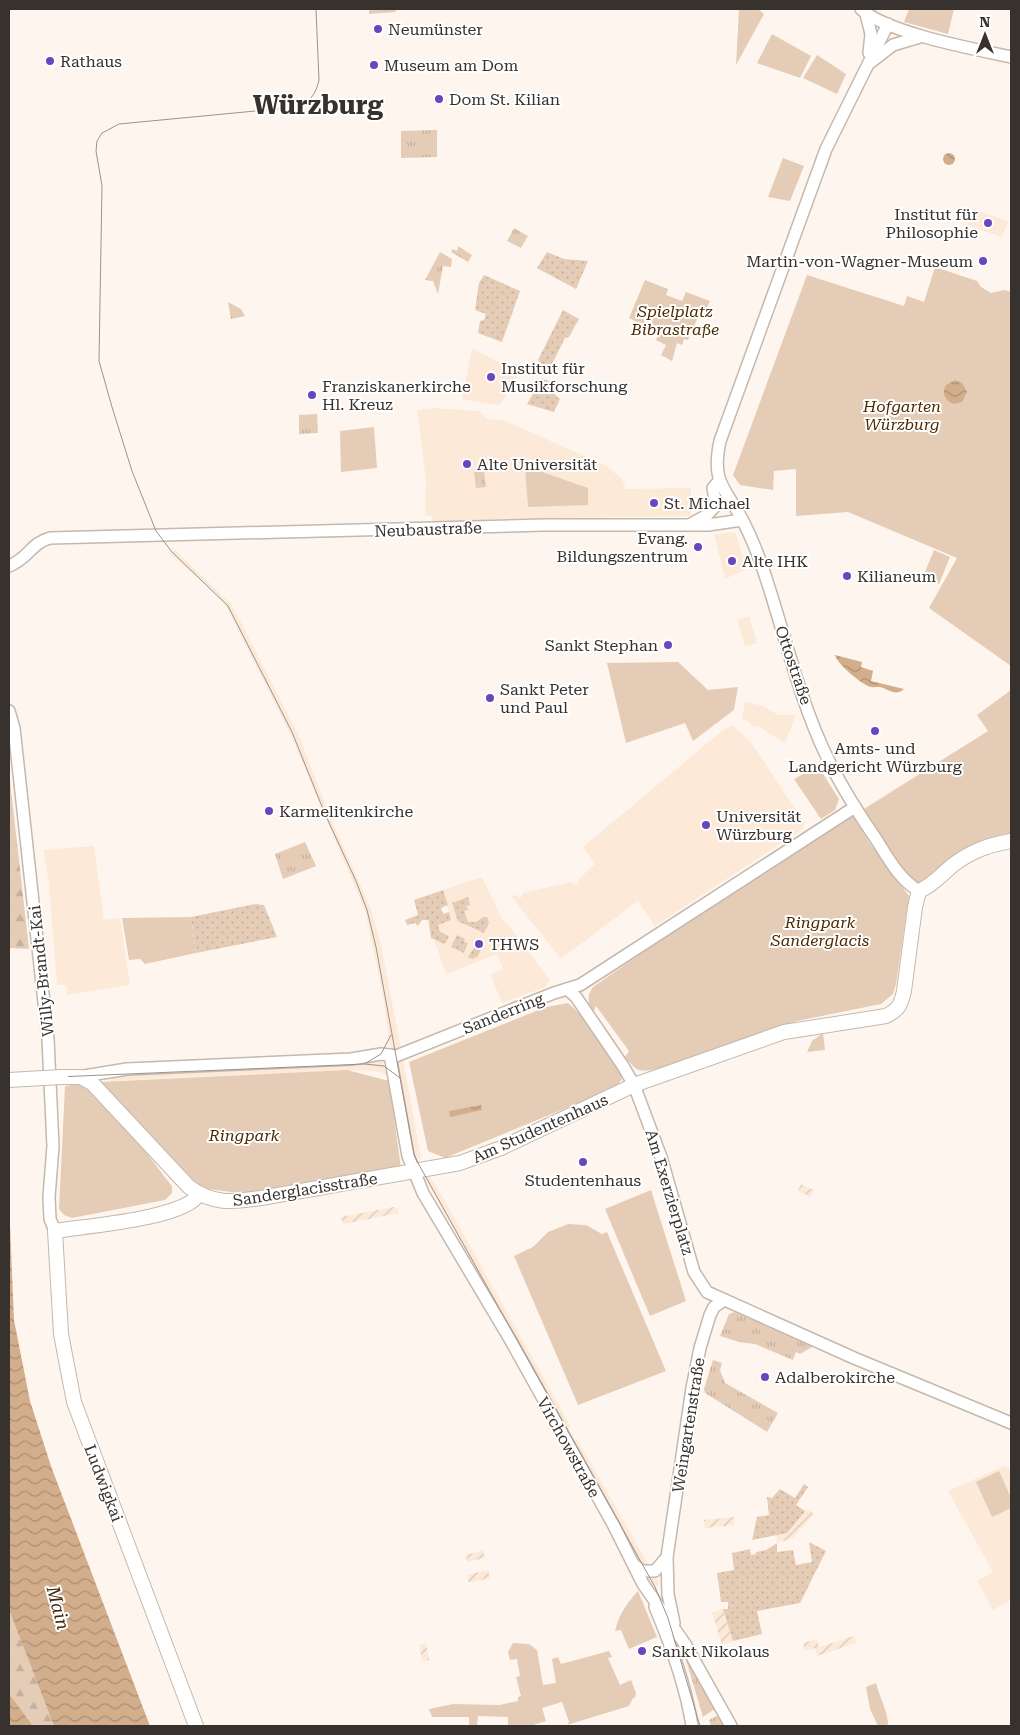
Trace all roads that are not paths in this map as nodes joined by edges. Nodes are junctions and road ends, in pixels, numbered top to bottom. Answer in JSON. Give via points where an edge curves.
{"nodes":[{"id":1,"x":863,"y":11,"type":"edge"},
{"id":2,"x":888,"y":24,"type":"junction"},
{"id":3,"x":924,"y":36,"type":"junction"},
{"id":4,"x":1011,"y":58,"type":"edge"},
{"id":5,"x":866,"y":66,"type":"junction"},
{"id":6,"x":719,"y":481,"type":"junction"},
{"id":7,"x":716,"y":503,"type":"junction"},
{"id":8,"x":732,"y":505,"type":"junction"},
{"id":9,"x":742,"y":520,"type":"junction"},
{"id":10,"x":690,"y":525,"type":"junction"},
{"id":11,"x":9,"y":566,"type":"edge"},
{"id":12,"x":9,"y":711,"type":"edge"},
{"id":13,"x":855,"y":807,"type":"junction"},
{"id":14,"x":1011,"y":841,"type":"edge"},
{"id":15,"x":919,"y":891,"type":"junction"},
{"id":16,"x":567,"y":989,"type":"junction"},
{"id":17,"x":390,"y":1055,"type":"junction"},
{"id":18,"x":103,"y":1072,"type":"junction"},
{"id":19,"x":78,"y":1077,"type":"junction"},
{"id":20,"x":9,"y":1080,"type":"edge"},
{"id":21,"x":92,"y":1083,"type":"junction"},
{"id":22,"x":634,"y":1085,"type":"junction"},
{"id":23,"x":415,"y":1172,"type":"junction"},
{"id":24,"x":199,"y":1194,"type":"junction"},
{"id":25,"x":54,"y":1231,"type":"junction"},
{"id":26,"x":718,"y":1297,"type":"junction"},
{"id":27,"x":1011,"y":1423,"type":"edge"},
{"id":28,"x":668,"y":1557,"type":"junction"},
{"id":29,"x":633,"y":1564,"type":"junction"},
{"id":30,"x":650,"y":1596,"type":"junction"},
{"id":31,"x":678,"y":1634,"type":"junction"},
{"id":32,"x":729,"y":1723,"type":"edge"},
{"id":33,"x":196,"y":1726,"type":"edge"},
{"id":34,"x":692,"y":1726,"type":"edge"}],
"edges":[{"from":1,"to":2,"type":"street"},
{"from":1,"to":5,"type":"street","via":[[871,34]]},
{"from":2,"to":3,"type":"street"},
{"from":2,"to":5,"type":"street"},
{"from":3,"to":4,"type":"street"},
{"from":3,"to":5,"type":"street","via":[[894,45]]},
{"from":5,"to":6,"type":"street","via":[[826,149],[720,441]]},
{"from":6,"to":7,"type":"street","via":[[713,488]]},
{"from":6,"to":8,"type":"street","name":"Ottostraße"},
{"from":7,"to":8,"type":"street","via":[[726,501]]},
{"from":7,"to":10,"type":"street","via":[[707,515]]},
{"from":8,"to":9,"type":"street","name":"Ottostraße"},
{"from":9,"to":10,"type":"street","name":"Neubaustraße"},
{"from":9,"to":13,"type":"street","name":"Ottostraße","via":[[762,565],[819,737]]},
{"from":10,"to":11,"type":"street","name":"Neubaustraße","via":[[544,525],[50,538],[37,543],[24,559]]},
{"from":12,"to":25,"type":"street","name":"Willy-Brandt-Kai","via":[[14,728],[48,1039],[53,1146],[48,1196]]},
{"from":13,"to":15,"type":"street","name":"Ottostraße","via":[[896,870]]},
{"from":13,"to":16,"type":"street","name":"Sanderring","via":[[582,984]]},
{"from":14,"to":15,"type":"main road","via":[[976,850]]},
{"from":15,"to":22,"type":"main road","name":"Am Studentenhaus","via":[[904,991],[896,1012],[784,1032]]},
{"from":16,"to":17,"type":"street","name":"Sanderring","via":[[399,1055]]},
{"from":16,"to":22,"type":"street","name":"Am Exerzierplatz","via":[[576,997]]},
{"from":17,"to":18,"type":"street","name":"Sanderring"},
{"from":17,"to":23,"type":"street","name":"Virchowstraße","via":[[408,1156]]},
{"from":18,"to":19,"type":"street","name":"Sanderring"},
{"from":18,"to":21,"type":"street"},
{"from":19,"to":20,"type":"main road","bridge":true},
{"from":19,"to":21,"type":"main road"},
{"from":21,"to":24,"type":"main road"},
{"from":22,"to":23,"type":"main road","name":"Am Studentenhaus","via":[[481,1156]]},
{"from":22,"to":26,"type":"street","name":"Am Exerzierplatz","via":[[661,1157],[694,1272],[707,1292]]},
{"from":23,"to":24,"type":"main road","name":"Sanderglacisstraße","via":[[229,1202]]},
{"from":23,"to":29,"type":"street","name":"Virchowstraße","via":[[422,1193],[511,1341]]},
{"from":24,"to":25,"type":"main road","via":[[196,1200],[175,1211]]},
{"from":25,"to":33,"type":"main road","name":"Ludwigkai","via":[[61,1334],[74,1402]]},
{"from":26,"to":27,"type":"street","via":[[858,1360]]},
{"from":26,"to":28,"type":"street","name":"Weingartenstraße","via":[[700,1348]]},
{"from":28,"to":29,"type":"street","via":[[655,1570],[642,1572]]},
{"from":28,"to":31,"type":"street","name":"Weingartenstraße","via":[[668,1594]]},
{"from":29,"to":30,"type":"street","name":"Virchowstraße"},
{"from":30,"to":31,"type":"street","name":"Virchowstraße"},
{"from":30,"to":34,"type":"street","via":[[671,1648]]},
{"from":31,"to":32,"type":"street","name":"Virchowstraße"}]}
